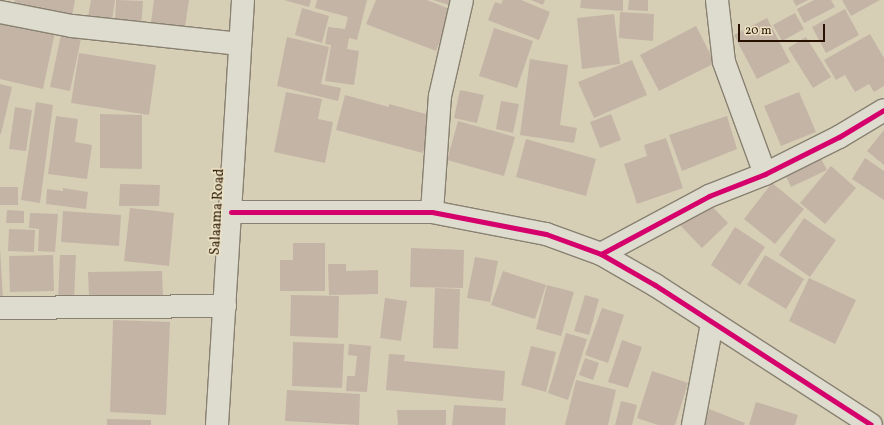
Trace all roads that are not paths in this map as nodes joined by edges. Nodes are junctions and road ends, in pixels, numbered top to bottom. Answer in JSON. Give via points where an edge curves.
{"nodes":[{"id":1,"x":243,"y":0,"type":"edge"},
{"id":2,"x":462,"y":0,"type":"edge"},
{"id":3,"x":717,"y":0,"type":"edge"},
{"id":4,"x":0,"y":12,"type":"edge"},
{"id":5,"x":240,"y":44,"type":"junction"},
{"id":6,"x":884,"y":110,"type":"edge"},
{"id":7,"x":765,"y":174,"type":"junction"},
{"id":8,"x":231,"y":212,"type":"junction"},
{"id":9,"x":432,"y":212,"type":"junction"},
{"id":10,"x":601,"y":254,"type":"junction"},
{"id":11,"x":225,"y":306,"type":"junction"},
{"id":12,"x":0,"y":308,"type":"edge"},
{"id":13,"x":712,"y":323,"type":"junction"},
{"id":14,"x":217,"y":425,"type":"edge"},
{"id":15,"x":694,"y":425,"type":"edge"},
{"id":16,"x":871,"y":425,"type":"edge"}],
"edges":[{"from":1,"to":5,"type":"street","name":"Salaama Road"},
{"from":2,"to":9,"type":"street","via":[[440,96]]},
{"from":3,"to":7,"type":"street","via":[[724,62]]},
{"from":4,"to":5,"type":"street","via":[[72,26]]},
{"from":5,"to":8,"type":"street","name":"Salaama Road"},
{"from":6,"to":7,"type":"street","via":[[839,137]]},
{"from":7,"to":10,"type":"street","via":[[709,196]]},
{"from":8,"to":9,"type":"street"},
{"from":8,"to":11,"type":"street","name":"Salaama Road"},
{"from":9,"to":10,"type":"street","via":[[546,234]]},
{"from":10,"to":13,"type":"street","via":[[655,285]]},
{"from":11,"to":12,"type":"street"},
{"from":11,"to":14,"type":"street","name":"Salaama Road"},
{"from":13,"to":15,"type":"street"},
{"from":13,"to":16,"type":"street"}]}
